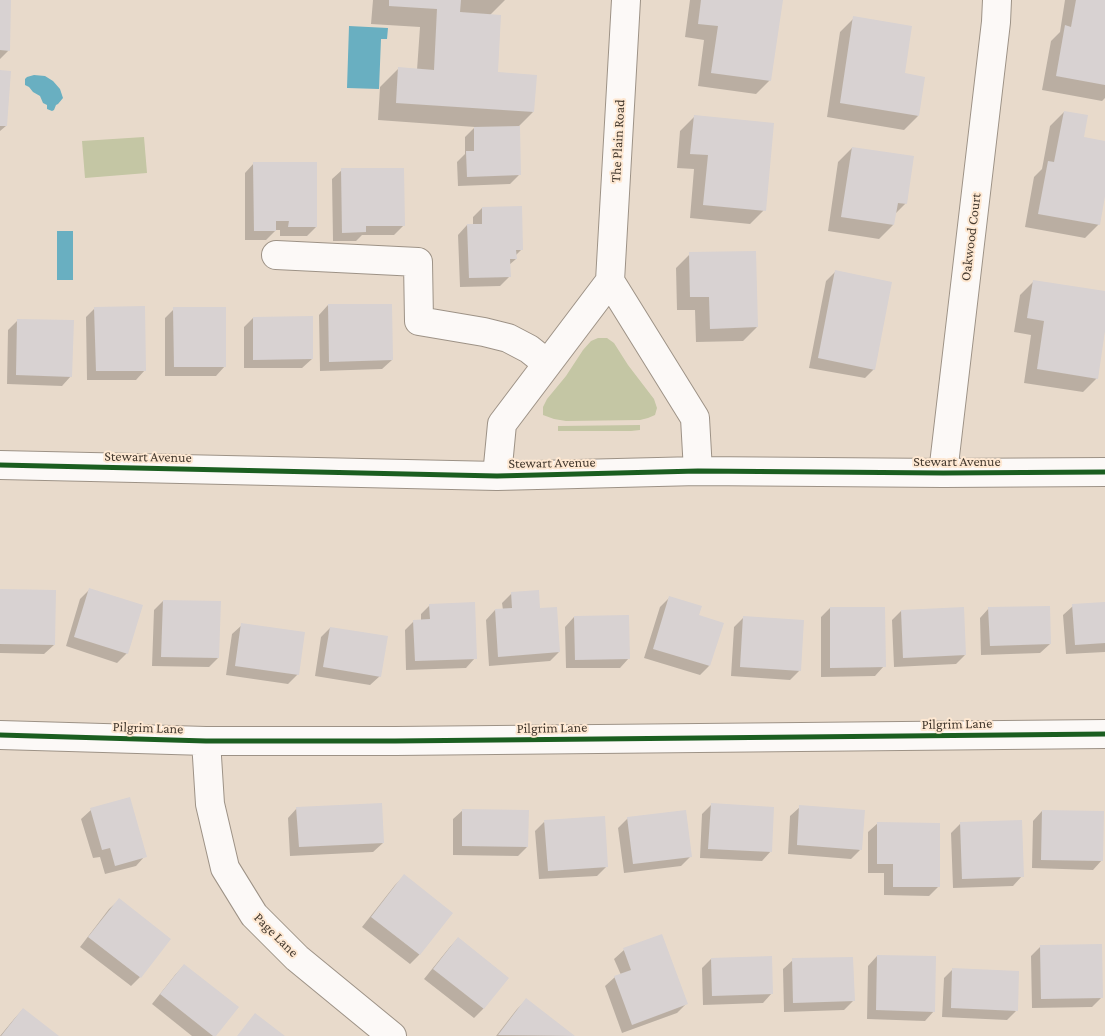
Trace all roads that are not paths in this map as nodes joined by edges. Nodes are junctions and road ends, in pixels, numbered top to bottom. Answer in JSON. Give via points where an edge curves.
{"nodes":[{"id":1,"x":626,"y":0,"type":"edge"},
{"id":2,"x":996,"y":0,"type":"edge"},
{"id":3,"x":276,"y":255,"type":"dead end"},
{"id":4,"x":610,"y":281,"type":"junction"},
{"id":5,"x":546,"y":365,"type":"junction"},
{"id":6,"x":0,"y":465,"type":"edge"},
{"id":7,"x":698,"y":471,"type":"junction"},
{"id":8,"x":1105,"y":472,"type":"edge"},
{"id":9,"x":943,"y":473,"type":"junction"},
{"id":10,"x":497,"y":476,"type":"junction"},
{"id":11,"x":1105,"y":734,"type":"edge"},
{"id":12,"x":0,"y":735,"type":"edge"},
{"id":13,"x":206,"y":741,"type":"junction"},
{"id":14,"x":392,"y":1036,"type":"edge"}],
"edges":[{"from":1,"to":4,"type":"street","name":"The Plain Road"},
{"from":2,"to":9,"type":"street","name":"Oakwood Court"},
{"from":3,"to":5,"type":"street","via":[[418,262],[419,321],[508,338],[529,349]]},
{"from":4,"to":5,"type":"street"},
{"from":4,"to":7,"type":"street","via":[[695,418]]},
{"from":5,"to":10,"type":"street","via":[[502,424]]},
{"from":6,"to":10,"type":"street","name":"Stewart Avenue"},
{"from":7,"to":9,"type":"street","name":"Stewart Avenue"},
{"from":7,"to":10,"type":"street","name":"Stewart Avenue"},
{"from":8,"to":9,"type":"street","name":"Stewart Avenue"},
{"from":11,"to":13,"type":"street","name":"Pilgrim Lane"},
{"from":12,"to":13,"type":"street","name":"Pilgrim Lane"},
{"from":13,"to":14,"type":"street","name":"Page Lane","via":[[210,804],[224,868],[254,915],[298,958]]}]}
